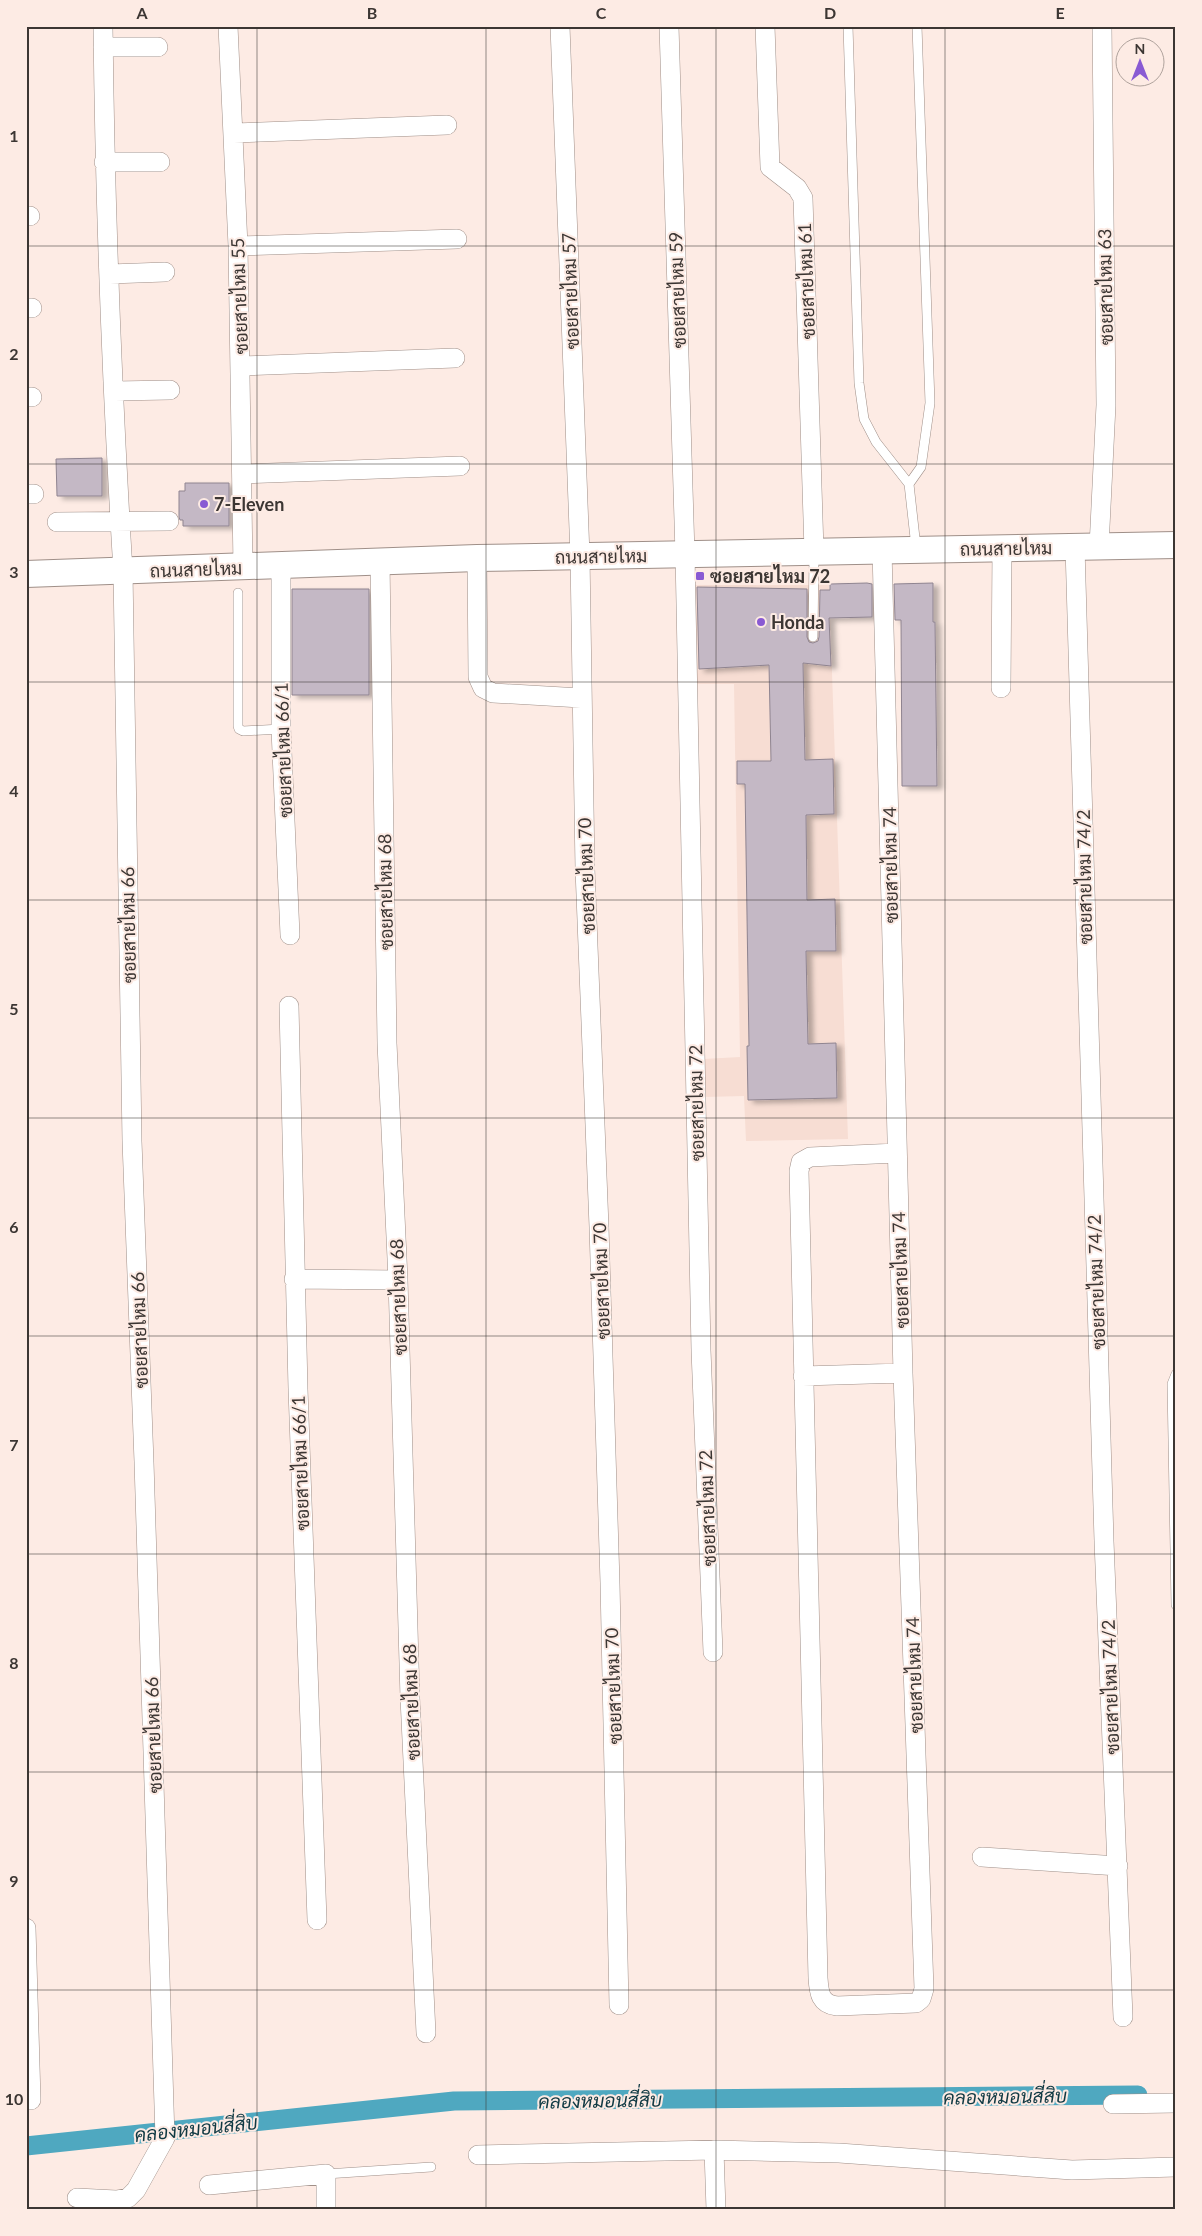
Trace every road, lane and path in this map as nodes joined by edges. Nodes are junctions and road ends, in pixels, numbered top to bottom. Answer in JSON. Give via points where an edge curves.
{"nodes":[{"id":1,"x":103,"y":26,"type":"edge"},
{"id":2,"x":228,"y":26,"type":"edge"},
{"id":3,"x":560,"y":26,"type":"edge"},
{"id":4,"x":669,"y":26,"type":"edge"},
{"id":5,"x":765,"y":26,"type":"edge"},
{"id":6,"x":848,"y":26,"type":"edge"},
{"id":7,"x":917,"y":26,"type":"edge"},
{"id":8,"x":1102,"y":26,"type":"edge"},
{"id":9,"x":158,"y":47,"type":"dead end"},
{"id":10,"x":103,"y":48,"type":"junction"},
{"id":11,"x":447,"y":125,"type":"dead end"},
{"id":12,"x":234,"y":133,"type":"junction"},
{"id":13,"x":104,"y":162,"type":"junction"},
{"id":14,"x":160,"y":162,"type":"dead end"},
{"id":15,"x":457,"y":240,"type":"dead end"},
{"id":16,"x":238,"y":246,"type":"junction"},
{"id":17,"x":164,"y":272,"type":"dead end"},
{"id":18,"x":110,"y":274,"type":"junction"},
{"id":19,"x":455,"y":358,"type":"dead end"},
{"id":20,"x":241,"y":366,"type":"junction"},
{"id":21,"x":115,"y":390,"type":"junction"},
{"id":22,"x":170,"y":390,"type":"dead end"},
{"id":23,"x":460,"y":466,"type":"dead end"},
{"id":24,"x":243,"y":474,"type":"junction"},
{"id":25,"x":909,"y":484,"type":"junction"},
{"id":26,"x":120,"y":521,"type":"junction"},
{"id":27,"x":169,"y":521,"type":"dead end"},
{"id":28,"x":57,"y":522,"type":"dead end"},
{"id":29,"x":1176,"y":545,"type":"edge"},
{"id":30,"x":1087,"y":547,"type":"junction"},
{"id":31,"x":1002,"y":548,"type":"junction"},
{"id":32,"x":916,"y":549,"type":"junction"},
{"id":33,"x":882,"y":550,"type":"junction"},
{"id":34,"x":814,"y":551,"type":"junction"},
{"id":35,"x":685,"y":554,"type":"junction"},
{"id":36,"x":580,"y":556,"type":"junction"},
{"id":37,"x":477,"y":558,"type":"junction"},
{"id":38,"x":380,"y":561,"type":"junction"},
{"id":39,"x":281,"y":565,"type":"junction"},
{"id":40,"x":244,"y":567,"type":"junction"},
{"id":41,"x":123,"y":571,"type":"junction"},
{"id":42,"x":26,"y":574,"type":"edge"},
{"id":43,"x":238,"y":593,"type":"dead end"},
{"id":44,"x":813,"y":637,"type":"dead end"},
{"id":45,"x":1001,"y":688,"type":"dead end"},
{"id":46,"x":581,"y":698,"type":"junction"},
{"id":47,"x":281,"y":729,"type":"junction"},
{"id":48,"x":290,"y":935,"type":"dead end"},
{"id":49,"x":289,"y":1006,"type":"dead end"},
{"id":50,"x":897,"y":1153,"type":"junction"},
{"id":51,"x":294,"y":1279,"type":"junction"},
{"id":52,"x":398,"y":1280,"type":"junction"},
{"id":53,"x":903,"y":1373,"type":"junction"},
{"id":54,"x":1176,"y":1374,"type":"edge"},
{"id":55,"x":802,"y":1376,"type":"junction"},
{"id":56,"x":1174,"y":1441,"type":"edge"},
{"id":57,"x":1176,"y":1605,"type":"edge"},
{"id":58,"x":713,"y":1652,"type":"dead end"},
{"id":59,"x":982,"y":1857,"type":"dead end"},
{"id":60,"x":1118,"y":1866,"type":"junction"},
{"id":61,"x":317,"y":1920,"type":"dead end"},
{"id":62,"x":26,"y":1928,"type":"edge"},
{"id":63,"x":619,"y":2006,"type":"dead end"},
{"id":64,"x":1123,"y":2017,"type":"dead end"},
{"id":65,"x":426,"y":2033,"type":"dead end"},
{"id":66,"x":31,"y":2100,"type":"dead end"},
{"id":67,"x":1176,"y":2103,"type":"edge"},
{"id":68,"x":1113,"y":2104,"type":"dead end"},
{"id":69,"x":714,"y":2150,"type":"junction"},
{"id":70,"x":478,"y":2155,"type":"dead end"},
{"id":71,"x":430,"y":2167,"type":"dead end"},
{"id":72,"x":1176,"y":2167,"type":"edge"},
{"id":73,"x":326,"y":2174,"type":"junction"},
{"id":74,"x":209,"y":2185,"type":"dead end"},
{"id":75,"x":77,"y":2198,"type":"dead end"},
{"id":76,"x":326,"y":2210,"type":"edge"},
{"id":77,"x":716,"y":2210,"type":"edge"}],
"edges":[{"from":1,"to":10,"type":"street","name":"ซอยสายไหม 66"},
{"from":2,"to":12,"type":"street","name":"ซอยสายไหม 55"},
{"from":3,"to":36,"type":"street","name":"ซอยสายไหม 57"},
{"from":4,"to":35,"type":"street","name":"ซอยสายไหม 59"},
{"from":5,"to":34,"type":"street","name":"ซอยสายไหม 61","via":[[770,167],[797,188],[803,198]]},
{"from":6,"to":25,"type":"lane","via":[[859,383],[864,420],[876,442]]},
{"from":7,"to":25,"type":"lane","via":[[930,403],[921,467]]},
{"from":8,"to":30,"type":"street","name":"ซอยสายไหม 63","via":[[1106,404]]},
{"from":9,"to":10,"type":"street"},
{"from":10,"to":13,"type":"street","name":"ซอยสายไหม 66"},
{"from":11,"to":12,"type":"street"},
{"from":12,"to":16,"type":"street","name":"ซอยสายไหม 55"},
{"from":13,"to":14,"type":"street"},
{"from":13,"to":18,"type":"street","name":"ซอยสายไหม 66"},
{"from":15,"to":16,"type":"street"},
{"from":16,"to":20,"type":"street","name":"ซอยสายไหม 55"},
{"from":17,"to":18,"type":"street"},
{"from":18,"to":21,"type":"street","name":"ซอยสายไหม 66"},
{"from":19,"to":20,"type":"street"},
{"from":20,"to":24,"type":"street","name":"ซอยสายไหม 55"},
{"from":21,"to":22,"type":"street"},
{"from":21,"to":26,"type":"street","name":"ซอยสายไหม 66"},
{"from":23,"to":24,"type":"street"},
{"from":24,"to":40,"type":"street","name":"ซอยสายไหม 55"},
{"from":25,"to":32,"type":"lane"},
{"from":26,"to":27,"type":"street"},
{"from":26,"to":28,"type":"street"},
{"from":26,"to":41,"type":"street","name":"ซอยสายไหม 66"},
{"from":29,"to":30,"type":"main road","name":"ถนนสายไหม"},
{"from":30,"to":31,"type":"main road","name":"ถนนสายไหม"},
{"from":30,"to":60,"type":"street","name":"ซอยสายไหม 74/2","via":[[1104,1541]]},
{"from":31,"to":32,"type":"main road","name":"ถนนสายไหม"},
{"from":31,"to":45,"type":"street"},
{"from":32,"to":33,"type":"main road","name":"ถนนสายไหม"},
{"from":33,"to":34,"type":"main road","name":"ถนนสายไหม"},
{"from":33,"to":50,"type":"street","name":"ซอยสายไหม 74"},
{"from":34,"to":35,"type":"main road","name":"ถนนสายไหม"},
{"from":34,"to":44,"type":"lane"},
{"from":35,"to":36,"type":"main road","name":"ถนนสายไหม"},
{"from":35,"to":58,"type":"street","name":"ซอยสายไหม 72","via":[[701,1340]]},
{"from":36,"to":37,"type":"main road","name":"ถนนสายไหม"},
{"from":36,"to":46,"type":"street","name":"ซอยสายไหม 70"},
{"from":37,"to":38,"type":"main road","name":"ถนนสายไหม"},
{"from":37,"to":46,"type":"street","via":[[478,677],[483,688],[493,694]]},
{"from":38,"to":39,"type":"main road","name":"ถนนสายไหม"},
{"from":38,"to":52,"type":"street","name":"ซอยสายไหม 68","via":[[387,1043]]},
{"from":39,"to":40,"type":"main road","name":"ถนนสายไหม"},
{"from":39,"to":47,"type":"street","name":"ซอยสายไหม 66/1"},
{"from":40,"to":41,"type":"main road","name":"ถนนสายไหม"},
{"from":41,"to":42,"type":"main road","name":"ถนนสายไหม"},
{"from":41,"to":75,"type":"street","name":"ซอยสายไหม 66","via":[[132,1141],[164,2138],[136,2190],[128,2198]]},
{"from":43,"to":47,"type":"lane","via":[[238,726],[244,731]]},
{"from":46,"to":63,"type":"street","name":"ซอยสายไหม 70","via":[[610,1583]]},
{"from":47,"to":48,"type":"street","name":"ซอยสายไหม 66/1"},
{"from":49,"to":51,"type":"street","name":"ซอยสายไหม 66/1"},
{"from":50,"to":53,"type":"street","name":"ซอยสายไหม 74"},
{"from":50,"to":55,"type":"street","via":[[810,1157],[801,1162]]},
{"from":51,"to":52,"type":"street"},
{"from":51,"to":61,"type":"street","name":"ซอยสายไหม 66/1"},
{"from":52,"to":65,"type":"street","name":"ซอยสายไหม 68","via":[[410,1688]]},
{"from":53,"to":55,"type":"street"},
{"from":53,"to":55,"type":"street","name":"ซอยสายไหม 74","via":[[924,1990],[921,1999],[908,2004],[828,2005],[819,1993]]},
{"from":54,"to":56,"type":"lane","via":[[1172,1384]]},
{"from":56,"to":57,"type":"lane"},
{"from":59,"to":60,"type":"street"},
{"from":60,"to":64,"type":"street","name":"ซอยสายไหม 74/2"},
{"from":62,"to":66,"type":"street"},
{"from":67,"to":68,"type":"street"},
{"from":69,"to":70,"type":"street"},
{"from":69,"to":72,"type":"street","via":[[839,2153],[1072,2170]]},
{"from":69,"to":77,"type":"street"},
{"from":71,"to":73,"type":"lane"},
{"from":73,"to":74,"type":"street"},
{"from":73,"to":76,"type":"street"}]}
